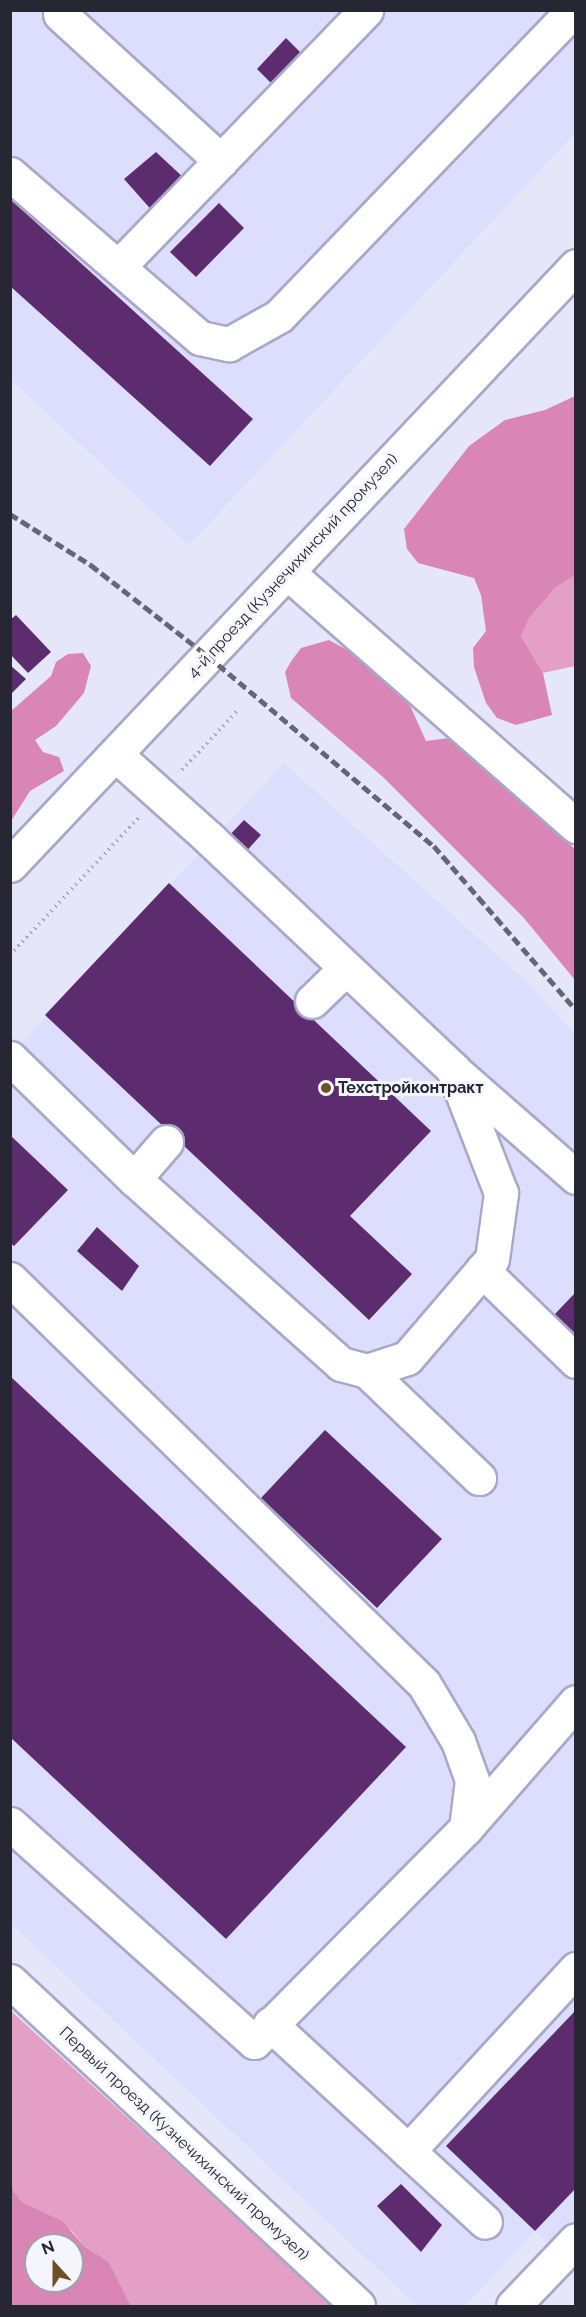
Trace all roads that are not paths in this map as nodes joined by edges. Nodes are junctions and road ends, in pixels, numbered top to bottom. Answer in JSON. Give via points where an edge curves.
{"nodes":[{"id":1,"x":573,"y":10,"type":"edge"},
{"id":2,"x":60,"y":14,"type":"dead end"},
{"id":3,"x":352,"y":15,"type":"edge"},
{"id":4,"x":221,"y":161,"type":"junction"},
{"id":5,"x":10,"y":174,"type":"edge"},
{"id":6,"x":119,"y":266,"type":"junction"},
{"id":7,"x":576,"y":266,"type":"edge"},
{"id":8,"x":287,"y":572,"type":"junction"},
{"id":9,"x":115,"y":754,"type":"junction"},
{"id":10,"x":576,"y":826,"type":"edge"},
{"id":11,"x":10,"y":865,"type":"edge"},
{"id":12,"x":346,"y":968,"type":"junction"},
{"id":13,"x":312,"y":1001,"type":"dead end"},
{"id":14,"x":10,"y":1058,"type":"edge"},
{"id":15,"x":453,"y":1070,"type":"junction"},
{"id":16,"x":166,"y":1142,"type":"dead end"},
{"id":17,"x":576,"y":1177,"type":"edge"},
{"id":18,"x":134,"y":1179,"type":"junction"},
{"id":19,"x":482,"y":1270,"type":"junction"},
{"id":20,"x":10,"y":1279,"type":"edge"},
{"id":21,"x":576,"y":1361,"type":"edge"},
{"id":22,"x":367,"y":1371,"type":"junction"},
{"id":23,"x":479,"y":1478,"type":"dead end"},
{"id":24,"x":576,"y":1702,"type":"edge"},
{"id":25,"x":10,"y":1824,"type":"edge"},
{"id":26,"x":466,"y":1827,"type":"junction"},
{"id":27,"x":576,"y":1969,"type":"edge"},
{"id":28,"x":10,"y":1981,"type":"edge"},
{"id":29,"x":270,"y":2024,"type":"junction"},
{"id":30,"x":408,"y":2151,"type":"junction"},
{"id":31,"x":484,"y":2222,"type":"dead end"},
{"id":32,"x":576,"y":2240,"type":"edge"},
{"id":33,"x":357,"y":2307,"type":"edge"},
{"id":34,"x":513,"y":2307,"type":"edge"}],
"edges":[{"from":1,"to":6,"type":"street","via":[[279,316],[229,344],[200,338]]},
{"from":2,"to":4,"type":"street"},
{"from":3,"to":4,"type":"street"},
{"from":4,"to":6,"type":"street"},
{"from":5,"to":6,"type":"street"},
{"from":7,"to":8,"type":"street","name":"4-й проезд (Кузнечихинский промузел)"},
{"from":8,"to":9,"type":"street","name":"4-й проезд (Кузнечихинский промузел)"},
{"from":8,"to":10,"type":"street"},
{"from":9,"to":11,"type":"street","name":"4-й проезд (Кузнечихинский промузел)"},
{"from":9,"to":12,"type":"street"},
{"from":12,"to":13,"type":"street"},
{"from":12,"to":15,"type":"street"},
{"from":14,"to":18,"type":"street"},
{"from":15,"to":17,"type":"street"},
{"from":15,"to":19,"type":"street","via":[[501,1193],[492,1259]]},
{"from":16,"to":18,"type":"street"},
{"from":18,"to":22,"type":"street","via":[[341,1364]]},
{"from":19,"to":21,"type":"street"},
{"from":19,"to":22,"type":"street","via":[[407,1358]]},
{"from":20,"to":26,"type":"street","via":[[424,1684],[458,1741],[472,1780]]},
{"from":22,"to":23,"type":"street"},
{"from":24,"to":26,"type":"street"},
{"from":25,"to":29,"type":"street","via":[[254,2042]]},
{"from":26,"to":29,"type":"street"},
{"from":27,"to":30,"type":"street"},
{"from":28,"to":33,"type":"street","name":"Первый проезд (Кузнечихинский промузел)"},
{"from":29,"to":30,"type":"street"},
{"from":30,"to":31,"type":"street"},
{"from":32,"to":34,"type":"street"}]}
